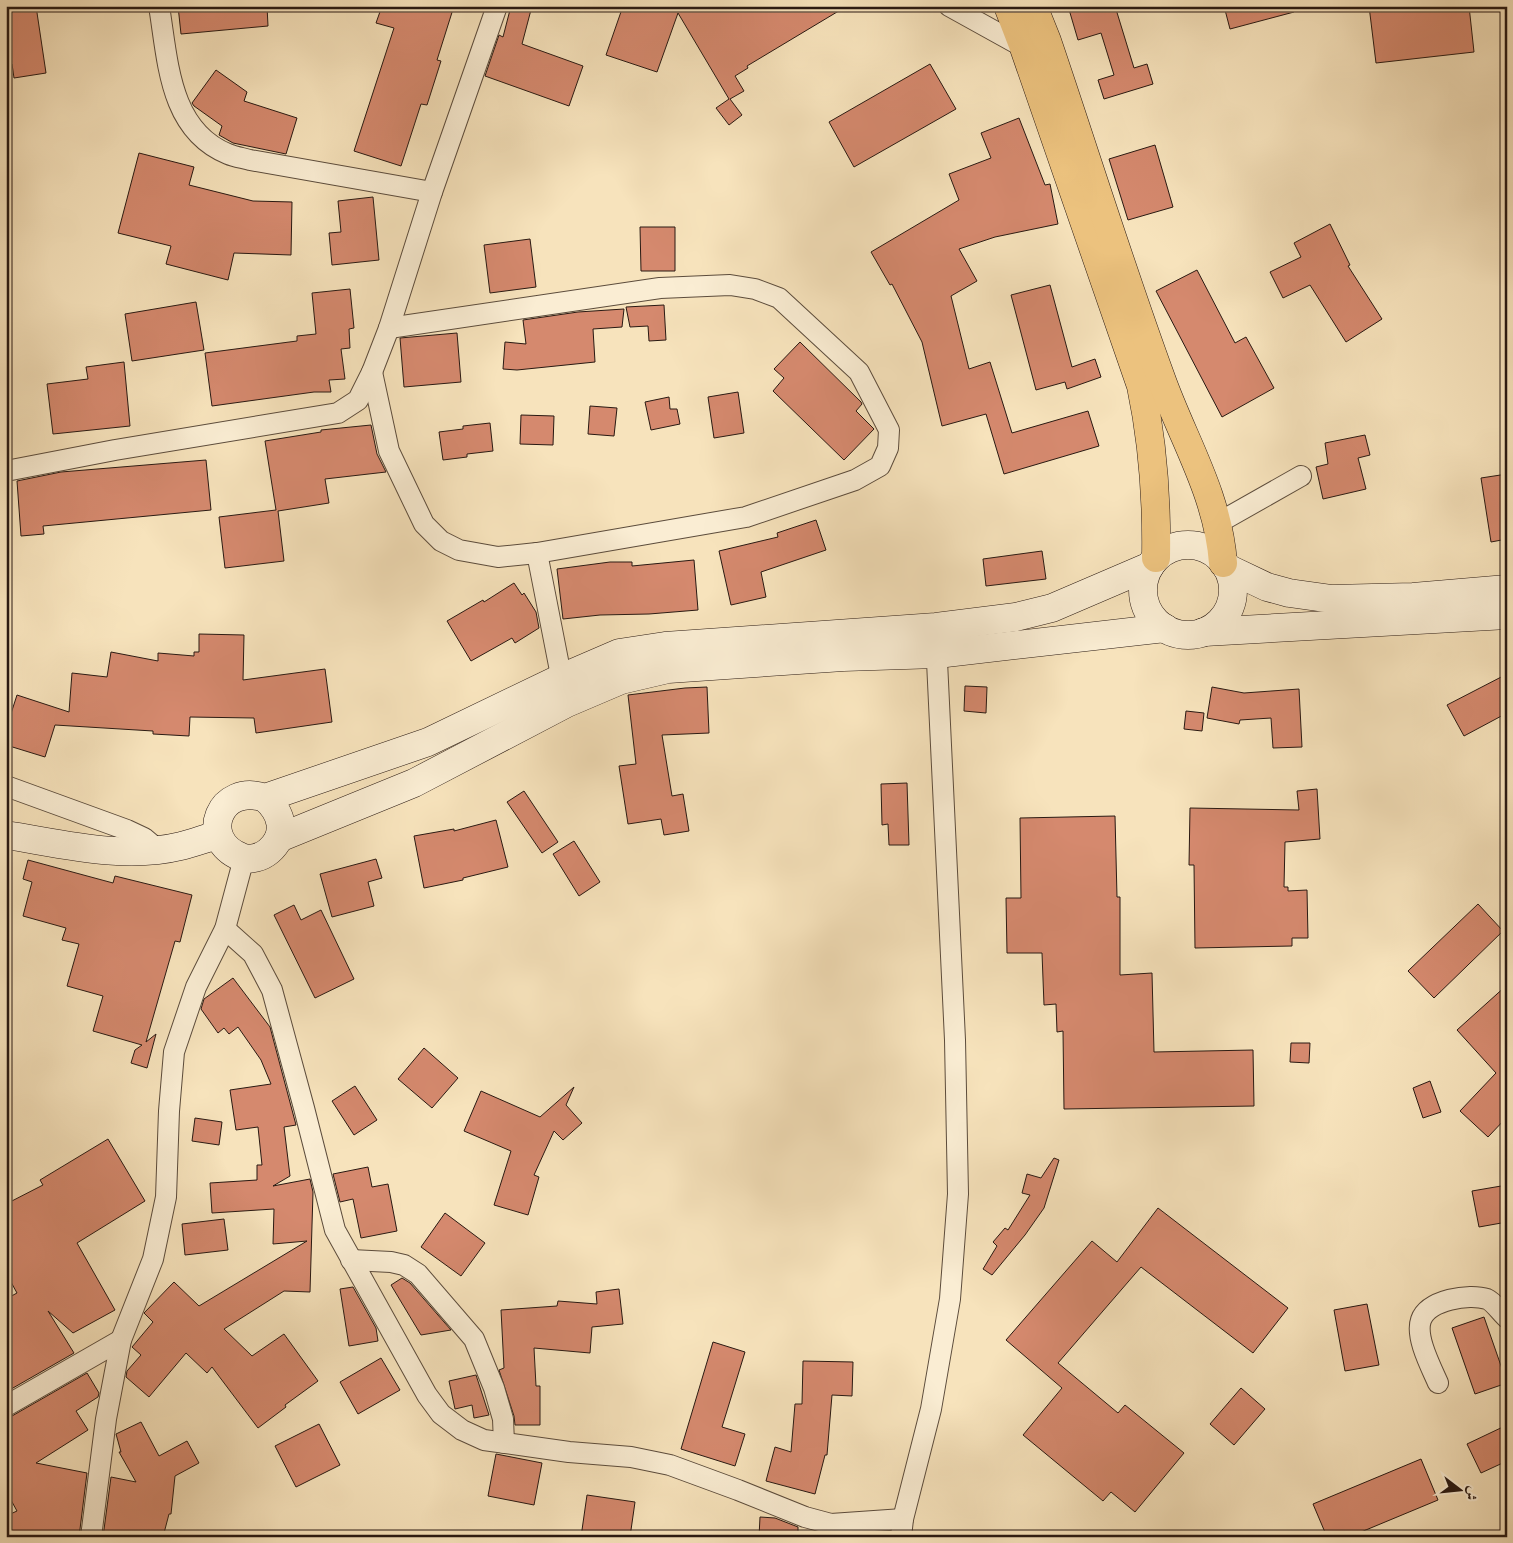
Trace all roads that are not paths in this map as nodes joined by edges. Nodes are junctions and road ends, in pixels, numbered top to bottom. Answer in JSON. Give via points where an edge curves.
{"nodes":[{"id":1,"x":159,"y":6,"type":"edge"},
{"id":2,"x":497,"y":6,"type":"edge"},
{"id":3,"x":949,"y":6,"type":"edge"},
{"id":4,"x":1008,"y":6,"type":"edge"},
{"id":5,"x":1033,"y":6,"type":"edge"},
{"id":6,"x":1035,"y":43,"type":"junction"},
{"id":7,"x":432,"y":192,"type":"junction"},
{"id":8,"x":390,"y":328,"type":"junction"},
{"id":9,"x":372,"y":372,"type":"junction"},
{"id":10,"x":6,"y":471,"type":"edge"},
{"id":11,"x":1301,"y":476,"type":"dead end"},
{"id":12,"x":1218,"y":522,"type":"junction"},
{"id":13,"x":537,"y":553,"type":"junction"},
{"id":14,"x":1153,"y":562,"type":"junction"},
{"id":15,"x":1225,"y":565,"type":"junction"},
{"id":16,"x":1507,"y":589,"type":"edge"},
{"id":17,"x":1507,"y":615,"type":"edge"},
{"id":18,"x":936,"y":627,"type":"junction"},
{"id":19,"x":1165,"y":628,"type":"junction"},
{"id":20,"x":1204,"y":632,"type":"junction"},
{"id":21,"x":937,"y":654,"type":"junction"},
{"id":22,"x":564,"y":691,"type":"junction"},
{"id":23,"x":6,"y":786,"type":"edge"},
{"id":24,"x":265,"y":798,"type":"junction"},
{"id":25,"x":6,"y":835,"type":"edge"},
{"id":26,"x":218,"y":835,"type":"junction"},
{"id":27,"x":279,"y":838,"type":"junction"},
{"id":28,"x":157,"y":849,"type":"junction"},
{"id":29,"x":244,"y":858,"type":"junction"},
{"id":30,"x":225,"y":929,"type":"junction"},
{"id":31,"x":351,"y":1260,"type":"junction"},
{"id":32,"x":1507,"y":1318,"type":"edge"},
{"id":33,"x":121,"y":1340,"type":"junction"},
{"id":34,"x":1438,"y":1383,"type":"dead end"},
{"id":35,"x":6,"y":1406,"type":"edge"},
{"id":36,"x":504,"y":1443,"type":"junction"},
{"id":37,"x":901,"y":1531,"type":"edge"},
{"id":38,"x":92,"y":1537,"type":"edge"}],
"edges":[{"from":1,"to":7,"type":"street","via":[[179,106],[191,126],[208,142],[228,154],[250,160]]},
{"from":2,"to":7,"type":"street"},
{"from":3,"to":6,"type":"street","via":[[1005,38]]},
{"from":4,"to":6,"type":"main road"},
{"from":5,"to":6,"type":"main road"},
{"from":6,"to":12,"type":"main road"},
{"from":6,"to":14,"type":"main road","via":[[1141,386],[1155,487]]},
{"from":7,"to":8,"type":"street"},
{"from":8,"to":9,"type":"street"},
{"from":8,"to":13,"type":"street","via":[[660,288],[730,285],[756,289],[778,298],[859,372],[889,430],[888,448],[880,466],[855,480],[746,518]]},
{"from":9,"to":10,"type":"street","via":[[358,400],[338,413]]},
{"from":9,"to":13,"type":"street","via":[[389,451],[424,524],[442,541],[459,550],[498,557]]},
{"from":11,"to":12,"type":"street"},
{"from":12,"to":15,"type":"main road"},
{"from":13,"to":22,"type":"street"},
{"from":14,"to":15,"type":"main road","via":[[1165,551],[1185,545],[1207,549]]},
{"from":14,"to":18,"type":"main road","via":[[1035,614]]},
{"from":14,"to":19,"type":"main road","via":[[1144,583],[1145,600],[1149,612]]},
{"from":15,"to":16,"type":"main road","via":[[1267,587],[1332,599],[1413,597]]},
{"from":15,"to":20,"type":"main road","via":[[1231,578],[1232,600],[1222,619]]},
{"from":17,"to":20,"type":"main road"},
{"from":18,"to":21,"type":"street"},
{"from":18,"to":22,"type":"main road","via":[[665,646],[619,653]]},
{"from":19,"to":20,"type":"main road","via":[[1187,635]]},
{"from":19,"to":21,"type":"main road"},
{"from":21,"to":22,"type":"main road","via":[[668,669]]},
{"from":21,"to":37,"type":"street","via":[[955,1040],[958,1194],[950,1299],[931,1409]]},
{"from":22,"to":24,"type":"main road"},
{"from":22,"to":27,"type":"main road","via":[[414,783]]},
{"from":23,"to":28,"type":"street","via":[[127,830]]},
{"from":24,"to":26,"type":"main road","via":[[254,794],[232,799],[219,816]]},
{"from":24,"to":27,"type":"main road","via":[[279,816]]},
{"from":25,"to":28,"type":"main road","via":[[87,848]]},
{"from":26,"to":28,"type":"main road"},
{"from":26,"to":29,"type":"main road","via":[[230,853]]},
{"from":27,"to":29,"type":"main road","via":[[266,854]]},
{"from":29,"to":30,"type":"street"},
{"from":30,"to":31,"type":"street","via":[[253,954],[272,990],[326,1200],[335,1230]]},
{"from":30,"to":33,"type":"street","via":[[196,987],[174,1052],[166,1196],[153,1259]]},
{"from":31,"to":36,"type":"street","via":[[440,1414],[462,1430],[484,1440]]},
{"from":31,"to":36,"type":"street","via":[[391,1262],[418,1274],[474,1339],[494,1388]]},
{"from":32,"to":34,"type":"street","via":[[1488,1299],[1464,1296],[1433,1305],[1421,1319],[1420,1341]]},
{"from":33,"to":35,"type":"street"},
{"from":33,"to":38,"type":"street","via":[[106,1420]]},
{"from":36,"to":37,"type":"street","via":[[631,1457],[670,1466],[805,1517],[831,1524]]}]}
